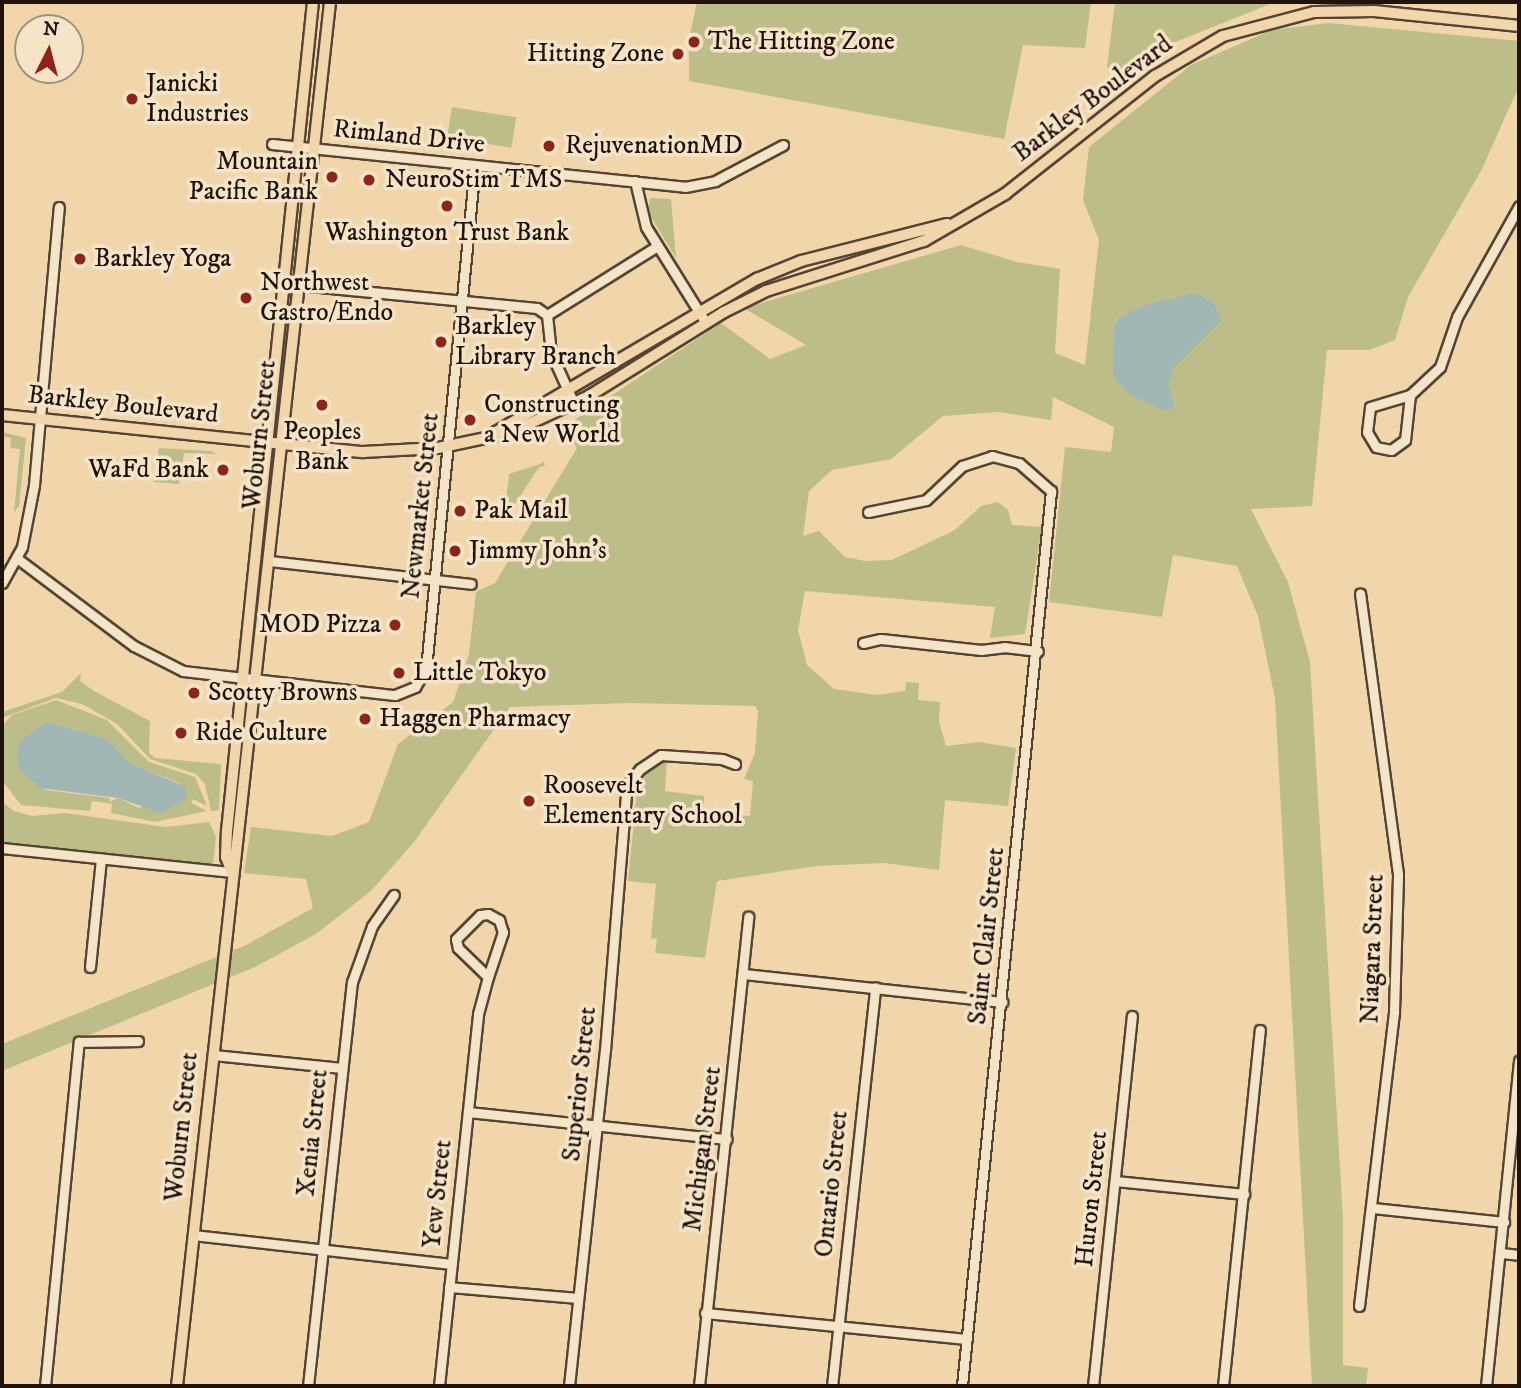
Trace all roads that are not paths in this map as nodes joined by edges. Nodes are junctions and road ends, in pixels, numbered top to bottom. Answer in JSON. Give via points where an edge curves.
{"nodes":[{"id":1,"x":313,"y":2,"type":"edge"},
{"id":2,"x":330,"y":2,"type":"edge"},
{"id":3,"x":1519,"y":26,"type":"edge"},
{"id":4,"x":272,"y":144,"type":"dead end"},
{"id":5,"x":783,"y":145,"type":"dead end"},
{"id":6,"x":298,"y":147,"type":"junction"},
{"id":7,"x":314,"y":149,"type":"junction"},
{"id":8,"x":475,"y":165,"type":"junction"},
{"id":9,"x":635,"y":181,"type":"junction"},
{"id":10,"x":1519,"y":206,"type":"edge"},
{"id":11,"x":59,"y":207,"type":"dead end"},
{"id":12,"x":950,"y":224,"type":"junction"},
{"id":13,"x":656,"y":247,"type":"junction"},
{"id":14,"x":299,"y":285,"type":"junction"},
{"id":15,"x":462,"y":301,"type":"junction"},
{"id":16,"x":699,"y":312,"type":"junction"},
{"id":17,"x":547,"y":316,"type":"junction"},
{"id":18,"x":706,"y":323,"type":"junction"},
{"id":19,"x":568,"y":391,"type":"junction"},
{"id":20,"x":1410,"y":396,"type":"junction"},
{"id":21,"x":574,"y":404,"type":"junction"},
{"id":22,"x":2,"y":415,"type":"edge"},
{"id":23,"x":38,"y":419,"type":"junction"},
{"id":24,"x":489,"y":436,"type":"junction"},
{"id":25,"x":267,"y":443,"type":"junction"},
{"id":26,"x":282,"y":445,"type":"junction"},
{"id":27,"x":448,"y":446,"type":"junction"},
{"id":28,"x":869,"y":512,"type":"dead end"},
{"id":29,"x":18,"y":559,"type":"junction"},
{"id":30,"x":270,"y":561,"type":"junction"},
{"id":31,"x":435,"y":580,"type":"junction"},
{"id":32,"x":2,"y":583,"type":"edge"},
{"id":33,"x":471,"y":583,"type":"dead end"},
{"id":34,"x":1360,"y":594,"type":"dead end"},
{"id":35,"x":863,"y":643,"type":"dead end"},
{"id":36,"x":1038,"y":651,"type":"junction"},
{"id":37,"x":243,"y":679,"type":"junction"},
{"id":38,"x":257,"y":680,"type":"junction"},
{"id":39,"x":735,"y":764,"type":"dead end"},
{"id":40,"x":2,"y":848,"type":"edge"},
{"id":41,"x":101,"y":859,"type":"junction"},
{"id":42,"x":232,"y":872,"type":"junction"},
{"id":43,"x":394,"y":895,"type":"dead end"},
{"id":44,"x":748,"y":917,"type":"dead end"},
{"id":45,"x":90,"y":967,"type":"dead end"},
{"id":46,"x":744,"y":974,"type":"junction"},
{"id":47,"x":488,"y":977,"type":"junction"},
{"id":48,"x":874,"y":987,"type":"junction"},
{"id":49,"x":1002,"y":1002,"type":"junction"},
{"id":50,"x":1132,"y":1016,"type":"dead end"},
{"id":51,"x":1260,"y":1030,"type":"dead end"},
{"id":52,"x":138,"y":1041,"type":"dead end"},
{"id":53,"x":213,"y":1055,"type":"junction"},
{"id":54,"x":1519,"y":1061,"type":"edge"},
{"id":55,"x":342,"y":1068,"type":"junction"},
{"id":56,"x":1519,"y":1073,"type":"edge"},
{"id":57,"x":468,"y":1112,"type":"junction"},
{"id":58,"x":598,"y":1125,"type":"junction"},
{"id":59,"x":727,"y":1139,"type":"junction"},
{"id":60,"x":1115,"y":1181,"type":"junction"},
{"id":61,"x":1244,"y":1194,"type":"junction"},
{"id":62,"x":1373,"y":1208,"type":"junction"},
{"id":63,"x":1504,"y":1222,"type":"junction"},
{"id":64,"x":193,"y":1235,"type":"junction"},
{"id":65,"x":322,"y":1247,"type":"junction"},
{"id":66,"x":1501,"y":1253,"type":"junction"},
{"id":67,"x":1519,"y":1255,"type":"edge"},
{"id":68,"x":452,"y":1264,"type":"junction"},
{"id":69,"x":449,"y":1287,"type":"junction"},
{"id":70,"x":577,"y":1298,"type":"junction"},
{"id":71,"x":1359,"y":1306,"type":"dead end"},
{"id":72,"x":705,"y":1313,"type":"junction"},
{"id":73,"x":838,"y":1328,"type":"junction"},
{"id":74,"x":967,"y":1339,"type":"junction"},
{"id":75,"x":45,"y":1386,"type":"edge"},
{"id":76,"x":177,"y":1386,"type":"edge"},
{"id":77,"x":308,"y":1386,"type":"edge"},
{"id":78,"x":439,"y":1386,"type":"edge"},
{"id":79,"x":569,"y":1386,"type":"edge"},
{"id":80,"x":699,"y":1386,"type":"edge"},
{"id":81,"x":832,"y":1386,"type":"edge"},
{"id":82,"x":962,"y":1386,"type":"edge"},
{"id":83,"x":1093,"y":1386,"type":"edge"},
{"id":84,"x":1223,"y":1386,"type":"edge"},
{"id":85,"x":1486,"y":1386,"type":"edge"}],
"edges":[{"from":1,"to":6,"type":"main road","name":"Woburn Street"},
{"from":2,"to":7,"type":"main road","name":"Woburn Street"},
{"from":3,"to":12,"type":"main road","name":"Barkley Boulevard","via":[[1374,11],[1314,12],[1234,32],[1182,58],[1004,194]]},
{"from":4,"to":6,"type":"street","name":"Rimland Drive"},
{"from":5,"to":9,"type":"street","name":"Rimland Drive","via":[[699,186]]},
{"from":6,"to":7,"type":"street","name":"Rimland Drive"},
{"from":6,"to":25,"type":"main road","name":"Woburn Street"},
{"from":7,"to":8,"type":"street","name":"Rimland Drive"},
{"from":7,"to":14,"type":"main road","name":"Woburn Street"},
{"from":8,"to":9,"type":"street","name":"Rimland Drive"},
{"from":8,"to":15,"type":"street","name":"Newmarket Street"},
{"from":9,"to":13,"type":"street","via":[[637,205]]},
{"from":10,"to":20,"type":"street","via":[[1457,317],[1440,367]]},
{"from":11,"to":23,"type":"street"},
{"from":12,"to":16,"type":"main road","name":"Barkley Boulevard","via":[[801,261],[757,279]]},
{"from":12,"to":18,"type":"main road","name":"Barkley Boulevard","via":[[924,241],[766,291]]},
{"from":13,"to":16,"type":"street"},
{"from":13,"to":17,"type":"street"},
{"from":14,"to":15,"type":"street"},
{"from":14,"to":26,"type":"main road","name":"Woburn Street"},
{"from":15,"to":17,"type":"street","via":[[537,308]]},
{"from":15,"to":27,"type":"street","name":"Newmarket Street"},
{"from":16,"to":18,"type":"street"},
{"from":16,"to":19,"type":"main road","name":"Barkley Boulevard"},
{"from":17,"to":19,"type":"street","via":[[551,353]]},
{"from":18,"to":21,"type":"main road","name":"Barkley Boulevard"},
{"from":19,"to":21,"type":"street"},
{"from":19,"to":24,"type":"main road","name":"Barkley Boulevard","via":[[507,421]]},
{"from":20,"to":20,"type":"street","via":[[1370,407],[1367,432],[1376,447],[1391,450],[1405,440]]},
{"from":21,"to":24,"type":"main road","name":"Barkley Boulevard","via":[[509,433]]},
{"from":22,"to":23,"type":"main road","name":"Barkley Boulevard"},
{"from":23,"to":25,"type":"main road","name":"Barkley Boulevard"},
{"from":23,"to":29,"type":"street","via":[[34,485]]},
{"from":24,"to":27,"type":"main road","name":"Barkley Boulevard"},
{"from":25,"to":26,"type":"main road","name":"Barkley Boulevard"},
{"from":25,"to":37,"type":"main road","name":"Woburn Street"},
{"from":26,"to":27,"type":"main road","name":"Barkley Boulevard","via":[[386,453]]},
{"from":26,"to":30,"type":"main road","name":"Woburn Street"},
{"from":27,"to":31,"type":"street","name":"Newmarket Street"},
{"from":28,"to":36,"type":"street","name":"Saint Clair Street","via":[[926,500],[962,466],[992,456],[1019,463],[1051,491]]},
{"from":29,"to":32,"type":"street"},
{"from":29,"to":37,"type":"street","name":"Newmarket Street","via":[[150,656],[192,673]]},
{"from":30,"to":31,"type":"street"},
{"from":30,"to":38,"type":"main road","name":"Woburn Street"},
{"from":31,"to":33,"type":"street"},
{"from":31,"to":38,"type":"street","name":"Newmarket Street","via":[[426,669],[415,687],[395,695]]},
{"from":34,"to":62,"type":"street","name":"Niagara Street","via":[[1398,874],[1394,1011]]},
{"from":35,"to":36,"type":"street","via":[[881,639]]},
{"from":36,"to":49,"type":"street","name":"Saint Clair Street"},
{"from":37,"to":38,"type":"street","name":"Newmarket Street"},
{"from":37,"to":42,"type":"main road","name":"Woburn Street","via":[[227,831],[226,857]]},
{"from":38,"to":42,"type":"main road","name":"Woburn Street","via":[[238,856]]},
{"from":39,"to":58,"type":"street","name":"Superior Street","via":[[661,755],[627,785]]},
{"from":40,"to":41,"type":"street"},
{"from":41,"to":42,"type":"street"},
{"from":41,"to":45,"type":"street"},
{"from":42,"to":53,"type":"main road","name":"Woburn Street"},
{"from":43,"to":55,"type":"street","name":"Xenia Street","via":[[372,926],[352,982]]},
{"from":44,"to":46,"type":"street","name":"Michigan Street"},
{"from":46,"to":48,"type":"street"},
{"from":46,"to":59,"type":"street","name":"Michigan Street"},
{"from":47,"to":47,"type":"street","via":[[503,932],[499,920],[488,914],[480,915],[456,939],[458,948]]},
{"from":47,"to":57,"type":"street","name":"Yew Street","via":[[480,1007]]},
{"from":48,"to":49,"type":"street"},
{"from":48,"to":73,"type":"street","name":"Ontario Street"},
{"from":49,"to":74,"type":"street","name":"Saint Clair Street"},
{"from":50,"to":60,"type":"street","name":"Huron Street"},
{"from":51,"to":61,"type":"street"},
{"from":52,"to":75,"type":"street","via":[[79,1042]]},
{"from":53,"to":55,"type":"street"},
{"from":53,"to":64,"type":"main road","name":"Woburn Street"},
{"from":54,"to":56,"type":"street"},
{"from":55,"to":65,"type":"street","name":"Xenia Street"},
{"from":56,"to":63,"type":"street"},
{"from":57,"to":58,"type":"street"},
{"from":57,"to":68,"type":"street","name":"Yew Street"},
{"from":58,"to":59,"type":"street"},
{"from":58,"to":70,"type":"street","name":"Superior Street"},
{"from":59,"to":72,"type":"street","name":"Michigan Street"},
{"from":60,"to":61,"type":"street"},
{"from":60,"to":83,"type":"street","name":"Huron Street"},
{"from":61,"to":84,"type":"street"},
{"from":62,"to":63,"type":"street"},
{"from":62,"to":71,"type":"street","name":"Niagara Street"},
{"from":63,"to":66,"type":"street"},
{"from":64,"to":65,"type":"street"},
{"from":64,"to":76,"type":"main road","name":"Woburn Street"},
{"from":65,"to":68,"type":"street"},
{"from":65,"to":77,"type":"street","name":"Xenia Street"},
{"from":66,"to":67,"type":"street"},
{"from":66,"to":85,"type":"street"},
{"from":68,"to":69,"type":"street","name":"Yew Street"},
{"from":69,"to":70,"type":"street"},
{"from":69,"to":78,"type":"street","name":"Yew Street"},
{"from":70,"to":79,"type":"street","name":"Superior Street"},
{"from":72,"to":73,"type":"street"},
{"from":72,"to":80,"type":"street","name":"Michigan Street"},
{"from":73,"to":74,"type":"street"},
{"from":73,"to":81,"type":"street","name":"Ontario Street"},
{"from":74,"to":82,"type":"street","name":"Saint Clair Street"}]}
